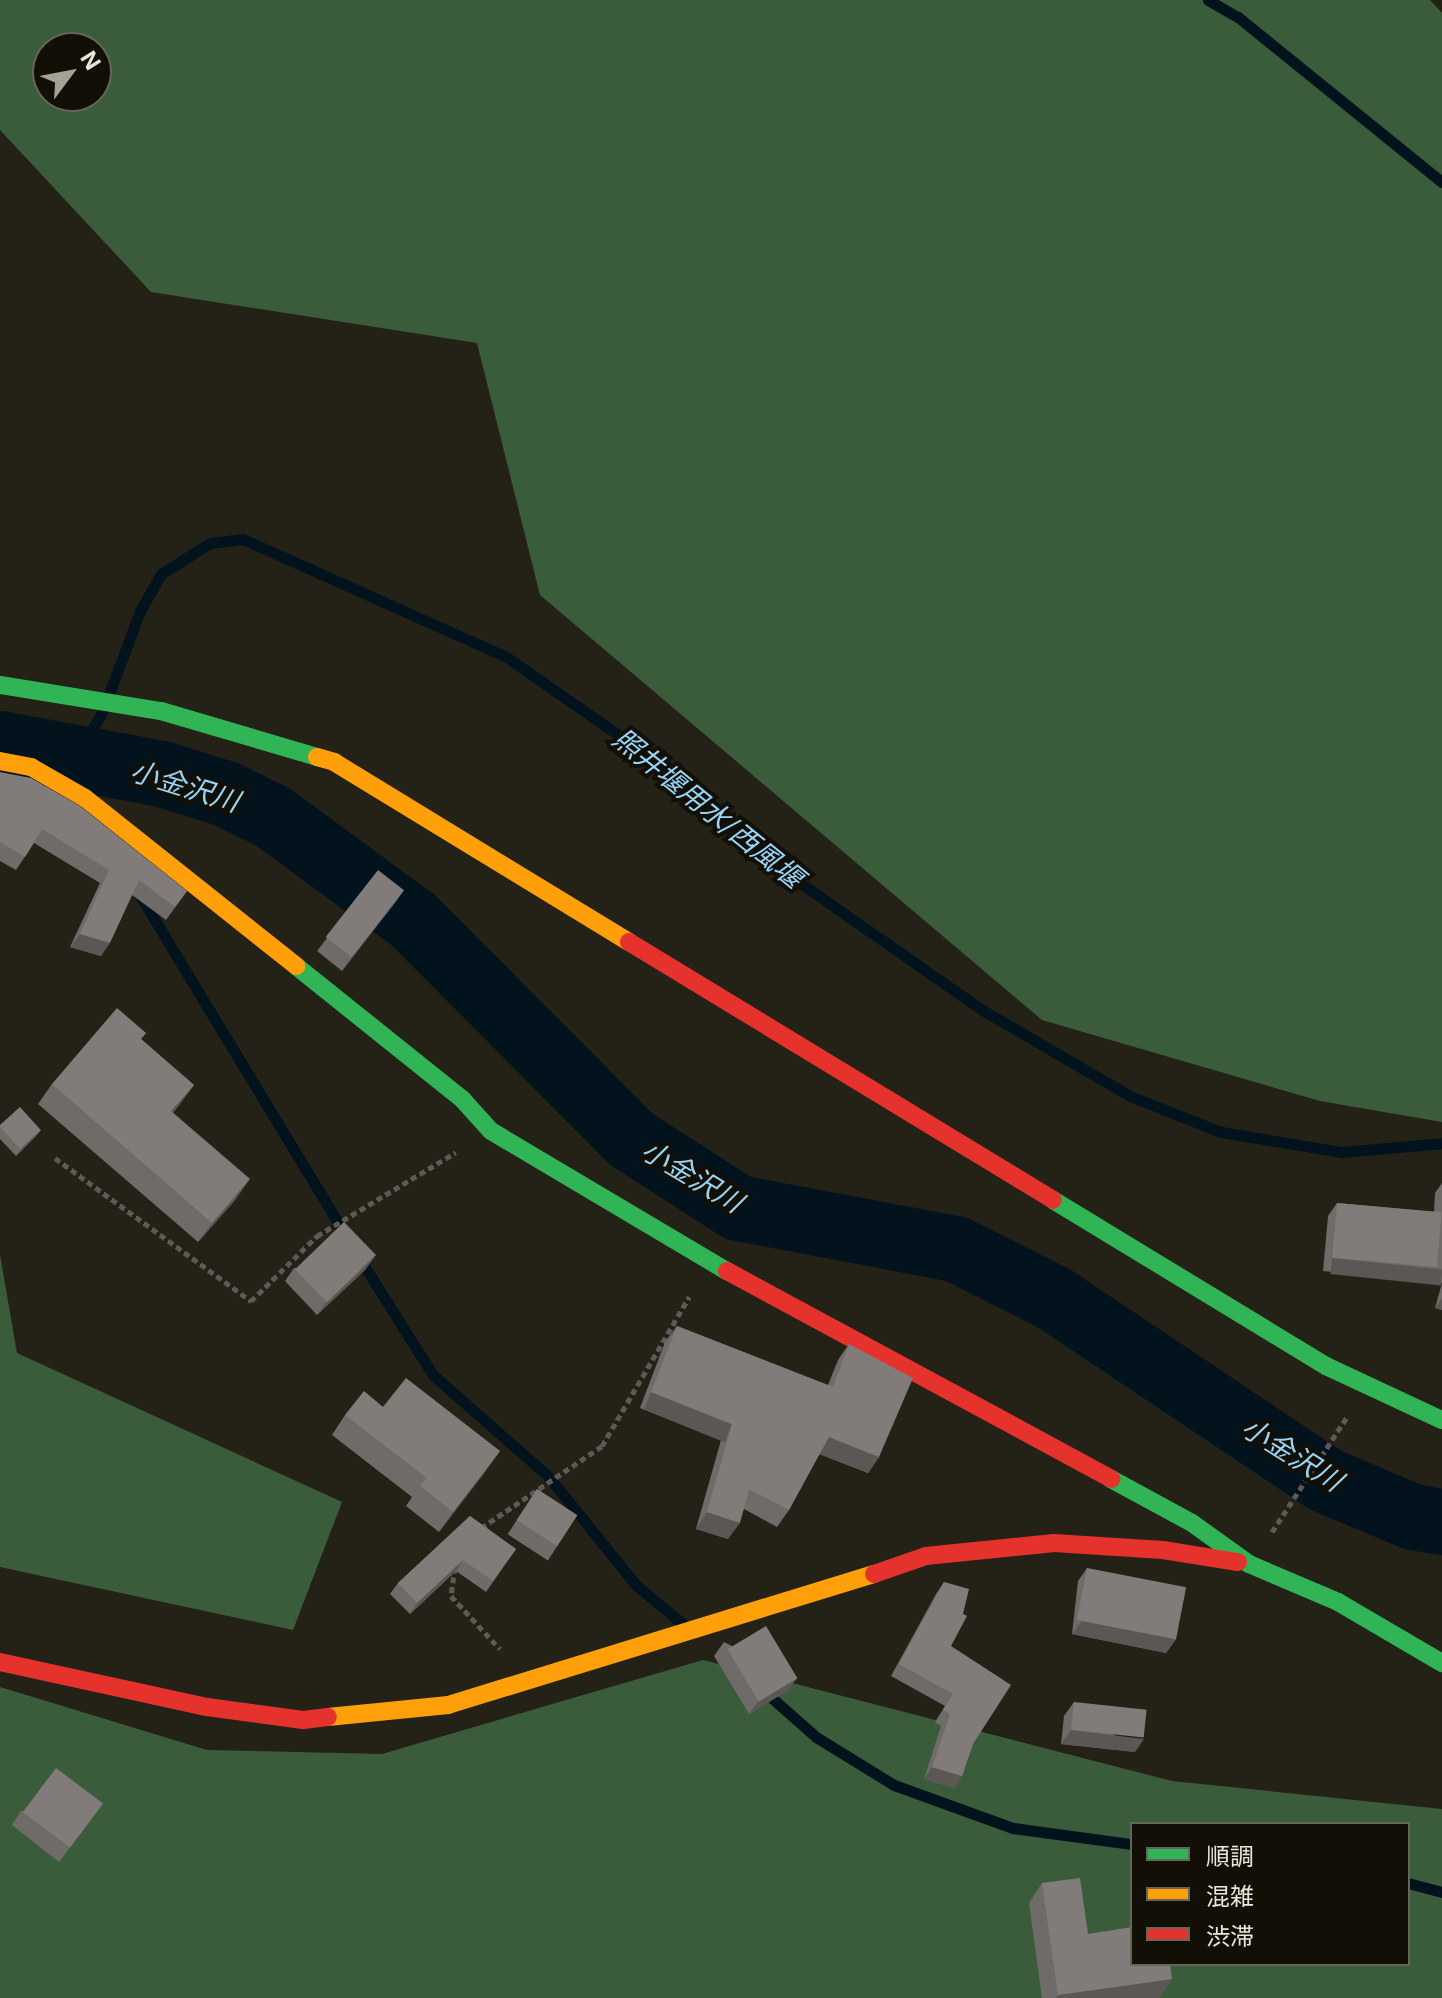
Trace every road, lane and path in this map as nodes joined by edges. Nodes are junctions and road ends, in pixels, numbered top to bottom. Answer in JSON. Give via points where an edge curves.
{"nodes":[{"id":1,"x":0,"y":685,"type":"edge"},
{"id":2,"x":0,"y":761,"type":"edge"},
{"id":3,"x":491,"y":1131,"type":"junction"},
{"id":4,"x":55,"y":1158,"type":"dead end"},
{"id":5,"x":709,"y":1262,"type":"junction"},
{"id":6,"x":1442,"y":1420,"type":"edge"},
{"id":7,"x":1339,"y":1429,"type":"dead end"},
{"id":8,"x":1292,"y":1501,"type":"dead end"},
{"id":9,"x":469,"y":1538,"type":"edge"},
{"id":10,"x":456,"y":1558,"type":"edge"},
{"id":11,"x":1249,"y":1564,"type":"junction"},
{"id":12,"x":0,"y":1662,"type":"edge"},
{"id":13,"x":1442,"y":1663,"type":"edge"},
{"id":14,"x":538,"y":1677,"type":"junction"}],
"edges":[{"from":1,"to":6,"type":"street","via":[[161,711],[334,762],[1326,1366]]},
{"from":2,"to":3,"type":"street","via":[[31,767],[85,798],[463,1100]]},
{"from":3,"to":4,"type":"path","via":[[317,1236],[251,1301]]},
{"from":3,"to":5,"type":"street"},
{"from":5,"to":9,"type":"path","via":[[602,1446]]},
{"from":5,"to":11,"type":"street","via":[[1192,1523]]},
{"from":7,"to":8,"type":"path"},
{"from":10,"to":14,"type":"path","via":[[451,1596],[486,1639]]},
{"from":11,"to":13,"type":"street","via":[[1338,1602]]},
{"from":11,"to":14,"type":"street","via":[[1163,1550],[1054,1543],[926,1556],[758,1613]]},
{"from":12,"to":14,"type":"street","via":[[207,1707],[303,1720],[448,1705]]}]}
